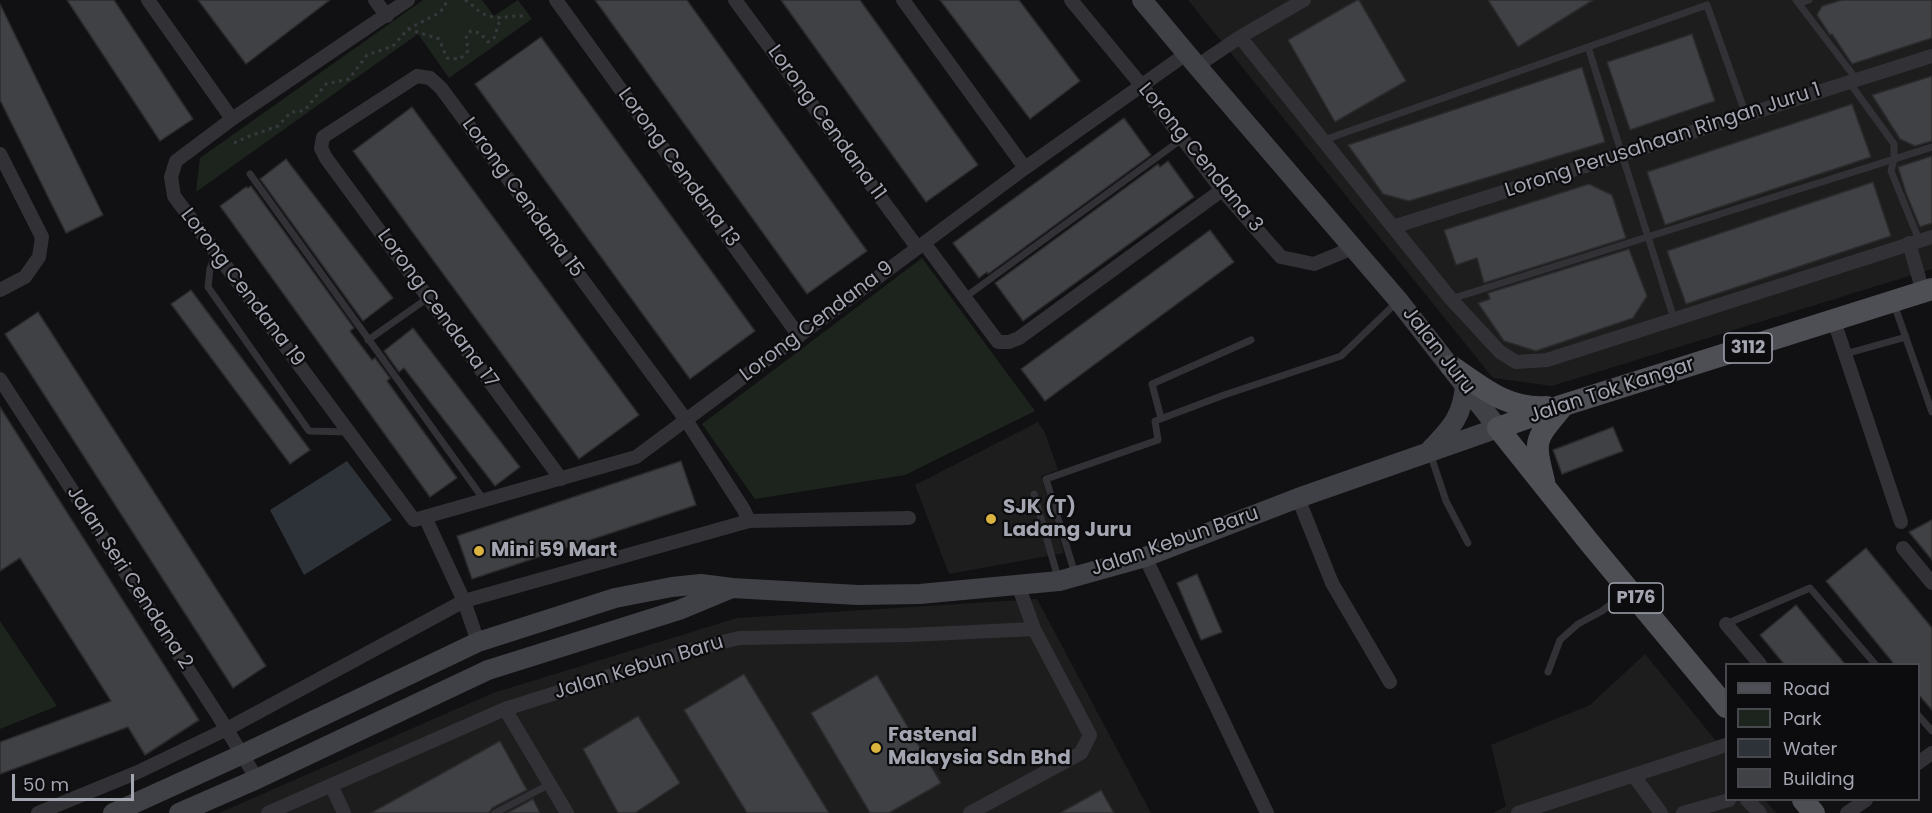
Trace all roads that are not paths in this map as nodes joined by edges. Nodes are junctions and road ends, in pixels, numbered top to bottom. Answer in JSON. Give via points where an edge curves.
{"nodes":[{"id":1,"x":148,"y":0,"type":"edge"},
{"id":2,"x":375,"y":0,"type":"edge"},
{"id":3,"x":408,"y":0,"type":"edge"},
{"id":4,"x":556,"y":0,"type":"edge"},
{"id":5,"x":735,"y":0,"type":"edge"},
{"id":6,"x":903,"y":0,"type":"edge"},
{"id":7,"x":1071,"y":0,"type":"edge"},
{"id":8,"x":1142,"y":0,"type":"edge"},
{"id":9,"x":1304,"y":0,"type":"edge"},
{"id":10,"x":1809,"y":0,"type":"edge"},
{"id":11,"x":1798,"y":2,"type":"edge"},
{"id":12,"x":387,"y":16,"type":"junction"},
{"id":13,"x":1240,"y":37,"type":"junction"},
{"id":14,"x":1588,"y":47,"type":"junction"},
{"id":15,"x":1932,"y":56,"type":"edge"},
{"id":16,"x":1192,"y":60,"type":"junction"},
{"id":17,"x":1853,"y":81,"type":"junction"},
{"id":18,"x":1142,"y":86,"type":"junction"},
{"id":19,"x":1746,"y":115,"type":"junction"},
{"id":20,"x":232,"y":119,"type":"junction"},
{"id":21,"x":323,"y":137,"type":"joint"},
{"id":22,"x":1182,"y":139,"type":"junction"},
{"id":23,"x":1323,"y":140,"type":"junction"},
{"id":24,"x":1932,"y":147,"type":"edge"},
{"id":25,"x":0,"y":154,"type":"edge"},
{"id":26,"x":1622,"y":154,"type":"junction"},
{"id":27,"x":1894,"y":159,"type":"junction"},
{"id":28,"x":1024,"y":168,"type":"junction"},
{"id":29,"x":250,"y":174,"type":"dead end"},
{"id":30,"x":1222,"y":190,"type":"junction"},
{"id":31,"x":1393,"y":227,"type":"junction"},
{"id":32,"x":1648,"y":236,"type":"junction"},
{"id":33,"x":1920,"y":240,"type":"edge"},
{"id":34,"x":920,"y":245,"type":"junction"},
{"id":35,"x":1353,"y":248,"type":"junction"},
{"id":36,"x":216,"y":253,"type":"junction"},
{"id":37,"x":0,"y":290,"type":"edge"},
{"id":38,"x":1927,"y":291,"type":"edge"},
{"id":39,"x":428,"y":298,"type":"junction"},
{"id":40,"x":964,"y":298,"type":"junction"},
{"id":41,"x":1451,"y":299,"type":"junction"},
{"id":42,"x":1398,"y":300,"type":"junction"},
{"id":43,"x":1893,"y":302,"type":"junction"},
{"id":44,"x":1674,"y":318,"type":"junction"},
{"id":45,"x":1834,"y":321,"type":"junction"},
{"id":46,"x":799,"y":336,"type":"junction"},
{"id":47,"x":1906,"y":337,"type":"junction"},
{"id":48,"x":368,"y":340,"type":"junction"},
{"id":49,"x":1251,"y":340,"type":"dead end"},
{"id":50,"x":1845,"y":354,"type":"junction"},
{"id":51,"x":1450,"y":366,"type":"junction"},
{"id":52,"x":0,"y":379,"type":"edge"},
{"id":53,"x":1465,"y":385,"type":"junction"},
{"id":54,"x":1564,"y":405,"type":"junction"},
{"id":55,"x":1932,"y":412,"type":"edge"},
{"id":56,"x":1161,"y":418,"type":"junction"},
{"id":57,"x":686,"y":420,"type":"junction"},
{"id":58,"x":1498,"y":428,"type":"junction"},
{"id":59,"x":348,"y":432,"type":"junction"},
{"id":60,"x":1430,"y":451,"type":"junction"},
{"id":61,"x":561,"y":479,"type":"junction"},
{"id":62,"x":1546,"y":490,"type":"junction"},
{"id":63,"x":1034,"y":494,"type":"dead end"},
{"id":64,"x":1298,"y":498,"type":"junction"},
{"id":65,"x":484,"y":500,"type":"junction"},
{"id":66,"x":419,"y":518,"type":"junction"},
{"id":67,"x":909,"y":518,"type":"dead end"},
{"id":68,"x":749,"y":521,"type":"junction"},
{"id":69,"x":1901,"y":522,"type":"dead end"},
{"id":70,"x":1468,"y":543,"type":"dead end"},
{"id":71,"x":1903,"y":548,"type":"dead end"},
{"id":72,"x":1145,"y":557,"type":"junction"},
{"id":73,"x":1067,"y":579,"type":"junction"},
{"id":74,"x":1932,"y":583,"type":"edge"},
{"id":75,"x":1018,"y":585,"type":"junction"},
{"id":76,"x":732,"y":588,"type":"junction"},
{"id":77,"x":1629,"y":590,"type":"junction"},
{"id":78,"x":464,"y":601,"type":"junction"},
{"id":79,"x":1726,"y":624,"type":"joint"},
{"id":80,"x":1034,"y":629,"type":"junction"},
{"id":81,"x":478,"y":642,"type":"junction"},
{"id":82,"x":1759,"y":663,"type":"edge"},
{"id":83,"x":1874,"y":663,"type":"edge"},
{"id":84,"x":1548,"y":672,"type":"dead end"},
{"id":85,"x":1390,"y":682,"type":"dead end"},
{"id":86,"x":1725,"y":706,"type":"edge"},
{"id":87,"x":505,"y":709,"type":"junction"},
{"id":88,"x":1920,"y":717,"type":"edge"},
{"id":89,"x":227,"y":729,"type":"junction"},
{"id":90,"x":1932,"y":731,"type":"edge"},
{"id":91,"x":1725,"y":745,"type":"edge"},
{"id":92,"x":243,"y":754,"type":"junction"},
{"id":93,"x":1634,"y":776,"type":"junction"},
{"id":94,"x":257,"y":779,"type":"junction"},
{"id":95,"x":550,"y":784,"type":"junction"},
{"id":96,"x":332,"y":785,"type":"junction"},
{"id":97,"x":1725,"y":801,"type":"edge"},
{"id":98,"x":1748,"y":801,"type":"edge"},
{"id":99,"x":1804,"y":801,"type":"edge"},
{"id":100,"x":1865,"y":801,"type":"edge"},
{"id":101,"x":38,"y":813,"type":"edge"},
{"id":102,"x":113,"y":813,"type":"edge"},
{"id":103,"x":179,"y":813,"type":"edge"},
{"id":104,"x":268,"y":813,"type":"edge"},
{"id":105,"x":344,"y":813,"type":"edge"},
{"id":106,"x":495,"y":813,"type":"edge"},
{"id":107,"x":567,"y":813,"type":"edge"},
{"id":108,"x":970,"y":813,"type":"edge"},
{"id":109,"x":1267,"y":813,"type":"edge"},
{"id":110,"x":1518,"y":813,"type":"edge"},
{"id":111,"x":1661,"y":813,"type":"edge"},
{"id":112,"x":1683,"y":813,"type":"edge"},
{"id":113,"x":1760,"y":813,"type":"edge"},
{"id":114,"x":1814,"y":813,"type":"edge"},
{"id":115,"x":1847,"y":813,"type":"edge"}],
"edges":[{"from":1,"to":20,"type":"street"},
{"from":2,"to":12,"type":"street"},
{"from":3,"to":12,"type":"street","name":"Lorong Cendana 19"},
{"from":4,"to":46,"type":"street","name":"Lorong Cendana 13"},
{"from":5,"to":34,"type":"street","name":"Lorong Cendana 11"},
{"from":6,"to":28,"type":"street"},
{"from":7,"to":18,"type":"street","name":"Lorong Cendana 3"},
{"from":8,"to":16,"type":"street","name":"Jalan Juru","number":"P176"},
{"from":9,"to":13,"type":"street","name":"Lorong Cendana 9"},
{"from":10,"to":11,"type":"lane"},
{"from":11,"to":17,"type":"lane"},
{"from":12,"to":20,"type":"street","name":"Lorong Cendana 19"},
{"from":13,"to":16,"type":"street","name":"Lorong Cendana 9"},
{"from":13,"to":23,"type":"street"},
{"from":14,"to":19,"type":"lane","via":[[1707,5]]},
{"from":14,"to":23,"type":"lane"},
{"from":14,"to":26,"type":"lane"},
{"from":15,"to":17,"type":"street","name":"Lorong Perusahaan Ringan Juru 1"},
{"from":16,"to":18,"type":"street","name":"Lorong Cendana 9"},
{"from":16,"to":35,"type":"street","name":"Jalan Juru","number":"P176"},
{"from":17,"to":19,"type":"street","name":"Lorong Perusahaan Ringan Juru 1"},
{"from":17,"to":27,"type":"lane","via":[[1894,144]]},
{"from":18,"to":22,"type":"street","name":"Lorong Cendana 3"},
{"from":18,"to":28,"type":"street","name":"Lorong Cendana 9"},
{"from":19,"to":26,"type":"street","name":"Lorong Perusahaan Ringan Juru 1"},
{"from":20,"to":36,"type":"street","name":"Lorong Cendana 19","via":[[176,161],[171,177],[174,196]]},
{"from":21,"to":39,"type":"street","name":"Lorong Cendana 17","via":[[321,148],[326,158]]},
{"from":21,"to":57,"type":"street","name":"Lorong Cendana 15","via":[[417,76],[430,78]]},
{"from":22,"to":30,"type":"street","name":"Lorong Cendana 3"},
{"from":22,"to":40,"type":"lane"},
{"from":23,"to":31,"type":"street"},
{"from":24,"to":27,"type":"lane"},
{"from":25,"to":37,"type":"street","via":[[42,237],[39,257],[25,277]]},
{"from":26,"to":31,"type":"street","name":"Lorong Perusahaan Ringan Juru 1"},
{"from":26,"to":32,"type":"lane"},
{"from":27,"to":32,"type":"lane"},
{"from":27,"to":33,"type":"lane","via":[[1891,171]]},
{"from":28,"to":34,"type":"street","name":"Lorong Cendana 9"},
{"from":29,"to":48,"type":"lane"},
{"from":30,"to":35,"type":"street","name":"Lorong Cendana 3","via":[[1281,257],[1314,264]]},
{"from":30,"to":40,"type":"street","name":"Lorong Cendana 11","via":[[1019,338],[998,342]]},
{"from":31,"to":41,"type":"street"},
{"from":32,"to":41,"type":"lane"},
{"from":32,"to":44,"type":"lane"},
{"from":33,"to":38,"type":"street"},
{"from":33,"to":44,"type":"street"},
{"from":34,"to":40,"type":"street","name":"Lorong Cendana 11"},
{"from":34,"to":46,"type":"street","name":"Lorong Cendana 9"},
{"from":35,"to":42,"type":"street","name":"Jalan Juru","number":"P176"},
{"from":36,"to":59,"type":"street","name":"Lorong Cendana 19"},
{"from":36,"to":59,"type":"lane","via":[[208,287],[309,431]]},
{"from":38,"to":43,"type":"main road","name":"Jalan Tok Kangar","number":"3112"},
{"from":39,"to":48,"type":"lane"},
{"from":39,"to":61,"type":"street","name":"Lorong Cendana 17"},
{"from":41,"to":44,"type":"street","via":[[1500,352],[1516,362],[1547,360]]},
{"from":42,"to":51,"type":"street","name":"Jalan Juru","number":"P176"},
{"from":42,"to":56,"type":"lane","via":[[1341,356]]},
{"from":43,"to":45,"type":"main road","name":"Jalan Tok Kangar","number":"3112"},
{"from":43,"to":47,"type":"lane"},
{"from":45,"to":50,"type":"street"},
{"from":45,"to":54,"type":"main road","name":"Jalan Tok Kangar","number":"3112"},
{"from":46,"to":57,"type":"street","name":"Lorong Cendana 9"},
{"from":47,"to":50,"type":"lane"},
{"from":47,"to":55,"type":"lane"},
{"from":48,"to":65,"type":"lane"},
{"from":49,"to":56,"type":"lane","via":[[1152,384]]},
{"from":50,"to":69,"type":"street"},
{"from":51,"to":53,"type":"street","name":"Jalan Juru","number":"P176"},
{"from":51,"to":54,"type":"main road","via":[[1494,396],[1522,407]]},
{"from":52,"to":89,"type":"street","name":"Jalan Seri Cendana 2"},
{"from":53,"to":58,"type":"street","name":"Jalan Juru","number":"P176"},
{"from":53,"to":60,"type":"street","via":[[1458,416]]},
{"from":54,"to":58,"type":"main road","name":"Jalan Tok Kangar","number":"3112"},
{"from":54,"to":62,"type":"main road","via":[[1536,446]]},
{"from":56,"to":73,"type":"lane","via":[[1155,421],[1158,440],[1046,479]]},
{"from":57,"to":61,"type":"street","name":"Lorong Cendana 9","via":[[636,457]]},
{"from":57,"to":68,"type":"street","name":"Lorong Cendana 15"},
{"from":58,"to":60,"type":"street","name":"Jalan Kebun Baru"},
{"from":58,"to":62,"type":"main road","name":"Jalan Juru","number":"P176"},
{"from":59,"to":66,"type":"street","name":"Lorong Cendana 19"},
{"from":60,"to":64,"type":"street","name":"Jalan Kebun Baru"},
{"from":60,"to":70,"type":"lane","via":[[1446,501]]},
{"from":61,"to":65,"type":"street","name":"Lorong Cendana 9"},
{"from":62,"to":77,"type":"main road","name":"Jalan Juru","number":"P176"},
{"from":63,"to":73,"type":"lane"},
{"from":64,"to":72,"type":"street","name":"Jalan Kebun Baru"},
{"from":64,"to":85,"type":"street","via":[[1332,583]]},
{"from":65,"to":66,"type":"street","name":"Lorong Cendana 9"},
{"from":66,"to":78,"type":"street","name":"Lorong Cendana 19"},
{"from":67,"to":68,"type":"street"},
{"from":68,"to":78,"type":"street"},
{"from":71,"to":74,"type":"street"},
{"from":72,"to":73,"type":"street","name":"Jalan Kebun Baru"},
{"from":72,"to":109,"type":"street"},
{"from":73,"to":75,"type":"street","name":"Jalan Kebun Baru"},
{"from":75,"to":76,"type":"street","name":"Jalan Kebun Baru","via":[[858,595]]},
{"from":75,"to":80,"type":"street"},
{"from":76,"to":81,"type":"street","name":"Jalan Kebun Baru","via":[[701,584],[615,598]]},
{"from":76,"to":94,"type":"street","name":"Jalan Kebun Baru","via":[[679,610],[488,670]]},
{"from":77,"to":84,"type":"lane","via":[[1560,640]]},
{"from":77,"to":86,"type":"main road","name":"Jalan Juru","number":"P176"},
{"from":78,"to":81,"type":"street","name":"Lorong Cendana 19"},
{"from":78,"to":89,"type":"street"},
{"from":79,"to":82,"type":"street"},
{"from":79,"to":83,"type":"lane","via":[[1810,588]]},
{"from":80,"to":87,"type":"street","name":"Jalan Kebun Baru","via":[[739,638]]},
{"from":80,"to":108,"type":"street","via":[[1090,735],[1082,753]]},
{"from":81,"to":92,"type":"street","name":"Jalan Kebun Baru"},
{"from":87,"to":95,"type":"street"},
{"from":87,"to":96,"type":"street","name":"Jalan Kebun Baru"},
{"from":88,"to":90,"type":"lane"},
{"from":89,"to":92,"type":"street","name":"Jalan Seri Cendana 2"},
{"from":89,"to":101,"type":"street","via":[[138,772]]},
{"from":91,"to":93,"type":"street"},
{"from":92,"to":94,"type":"street","name":"Jalan Seri Cendana 2"},
{"from":92,"to":102,"type":"street","name":"Jalan Kebun Baru"},
{"from":93,"to":110,"type":"street"},
{"from":93,"to":111,"type":"street"},
{"from":94,"to":103,"type":"street","name":"Jalan Kebun Baru"},
{"from":95,"to":106,"type":"lane"},
{"from":95,"to":107,"type":"street"},
{"from":96,"to":104,"type":"street","name":"Jalan Kebun Baru"},
{"from":96,"to":105,"type":"street"},
{"from":97,"to":112,"type":"street"},
{"from":98,"to":113,"type":"street"},
{"from":99,"to":114,"type":"main road"},
{"from":100,"to":115,"type":"street"}]}
